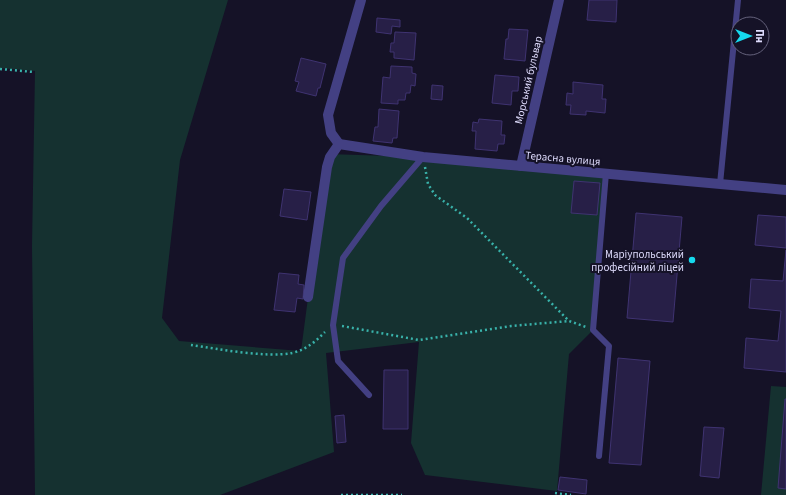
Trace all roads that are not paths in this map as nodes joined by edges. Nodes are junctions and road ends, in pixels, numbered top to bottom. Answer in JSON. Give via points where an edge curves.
{"nodes":[{"id":1,"x":361,"y":0,"type":"edge"},
{"id":2,"x":559,"y":0,"type":"edge"},
{"id":3,"x":738,"y":0,"type":"edge"},
{"id":4,"x":339,"y":144,"type":"junction"},
{"id":5,"x":423,"y":157,"type":"junction"},
{"id":6,"x":521,"y":166,"type":"junction"},
{"id":7,"x":606,"y":173,"type":"junction"},
{"id":8,"x":720,"y":184,"type":"junction"},
{"id":9,"x":786,"y":190,"type":"edge"},
{"id":10,"x":308,"y":297,"type":"dead end"},
{"id":11,"x":369,"y":395,"type":"dead end"},
{"id":12,"x":599,"y":456,"type":"dead end"}],
"edges":[{"from":1,"to":4,"type":"street","via":[[328,114],[331,132]]},
{"from":2,"to":6,"type":"street","name":"Морський бульвар"},
{"from":3,"to":8,"type":"lane"},
{"from":4,"to":5,"type":"street","name":"Терасна вулиця"},
{"from":4,"to":10,"type":"street","via":[[327,167]]},
{"from":5,"to":6,"type":"street","name":"Терасна вулиця"},
{"from":5,"to":11,"type":"lane","via":[[381,206],[343,258],[333,325],[338,361]]},
{"from":6,"to":7,"type":"street","name":"Терасна вулиця"},
{"from":7,"to":8,"type":"street","name":"Терасна вулиця"},
{"from":7,"to":12,"type":"lane","via":[[593,330],[609,346]]},
{"from":8,"to":9,"type":"street","name":"Терасна вулиця"}]}
